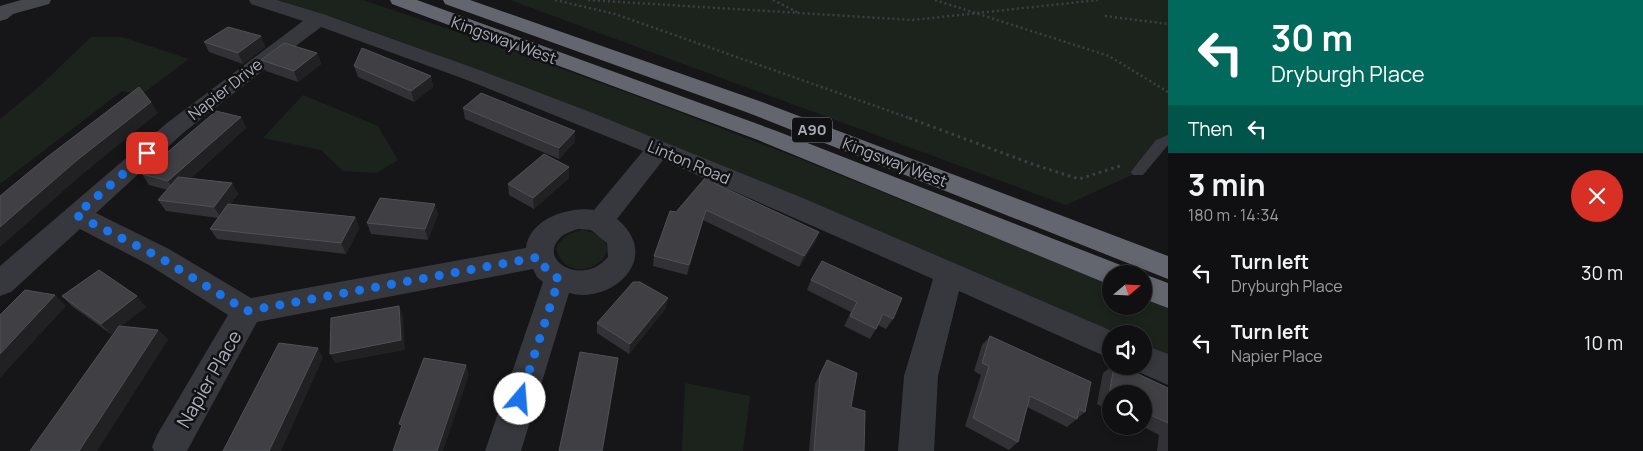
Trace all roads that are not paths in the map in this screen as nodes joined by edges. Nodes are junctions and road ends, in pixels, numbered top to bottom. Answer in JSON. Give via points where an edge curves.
{"nodes":[{"id":1,"x":42,"y":0,"type":"edge"},
{"id":2,"x":258,"y":0,"type":"edge"},
{"id":3,"x":399,"y":0,"type":"edge"},
{"id":4,"x":452,"y":0,"type":"edge"},
{"id":5,"x":6,"y":9,"type":"edge"},
{"id":6,"x":319,"y":19,"type":"junction"},
{"id":7,"x":1168,"y":139,"type":"edge"},
{"id":8,"x":658,"y":150,"type":"junction"},
{"id":9,"x":1138,"y":172,"type":"road end"},
{"id":10,"x":76,"y":215,"type":"junction"},
{"id":11,"x":600,"y":222,"type":"junction"},
{"id":12,"x":549,"y":268,"type":"junction"},
{"id":13,"x":1168,"y":268,"type":"edge"},
{"id":14,"x":1102,"y":270,"type":"edge"},
{"id":15,"x":949,"y":274,"type":"junction"},
{"id":16,"x":0,"y":284,"type":"edge"},
{"id":17,"x":1152,"y":289,"type":"edge"},
{"id":18,"x":1168,"y":296,"type":"edge"},
{"id":19,"x":247,"y":311,"type":"junction"},
{"id":20,"x":1102,"y":341,"type":"edge"},
{"id":21,"x":1152,"y":363,"type":"edge"},
{"id":22,"x":1168,"y":370,"type":"edge"},
{"id":23,"x":170,"y":447,"type":"dead end"},
{"id":24,"x":503,"y":451,"type":"edge"},
{"id":25,"x":916,"y":451,"type":"edge"}],
"edges":[{"from":1,"to":5,"type":"street"},
{"from":2,"to":6,"type":"street","name":"Linton Road"},
{"from":3,"to":14,"type":"highway","name":"Kingsway West","number":"A90","via":[[766,135]]},
{"from":4,"to":13,"type":"highway","name":"Kingsway West","number":"A90","via":[[754,107]]},
{"from":6,"to":8,"type":"street","name":"Linton Road","via":[[560,109]]},
{"from":6,"to":10,"type":"street","name":"Napier Drive","via":[[175,128]]},
{"from":7,"to":9,"type":"lane"},
{"from":8,"to":11,"type":"street"},
{"from":8,"to":15,"type":"street","name":"Linton Road"},
{"from":10,"to":16,"type":"street","name":"Napier Drive"},
{"from":10,"to":19,"type":"street","name":"Napier Place","via":[[159,257]]},
{"from":11,"to":12,"type":"street","via":[[575,219],[551,228],[539,246]]},
{"from":11,"to":12,"type":"street","via":[[613,230],[621,241],[623,253],[618,266],[608,276],[593,282],[576,283]]},
{"from":12,"to":19,"type":"street","name":"Napier Place"},
{"from":12,"to":24,"type":"street"},
{"from":15,"to":20,"type":"street","name":"Linton Road"},
{"from":15,"to":25,"type":"street","via":[[921,376]]},
{"from":17,"to":18,"type":"highway"},
{"from":19,"to":23,"type":"street","name":"Napier Place"},
{"from":21,"to":22,"type":"street"}]}
